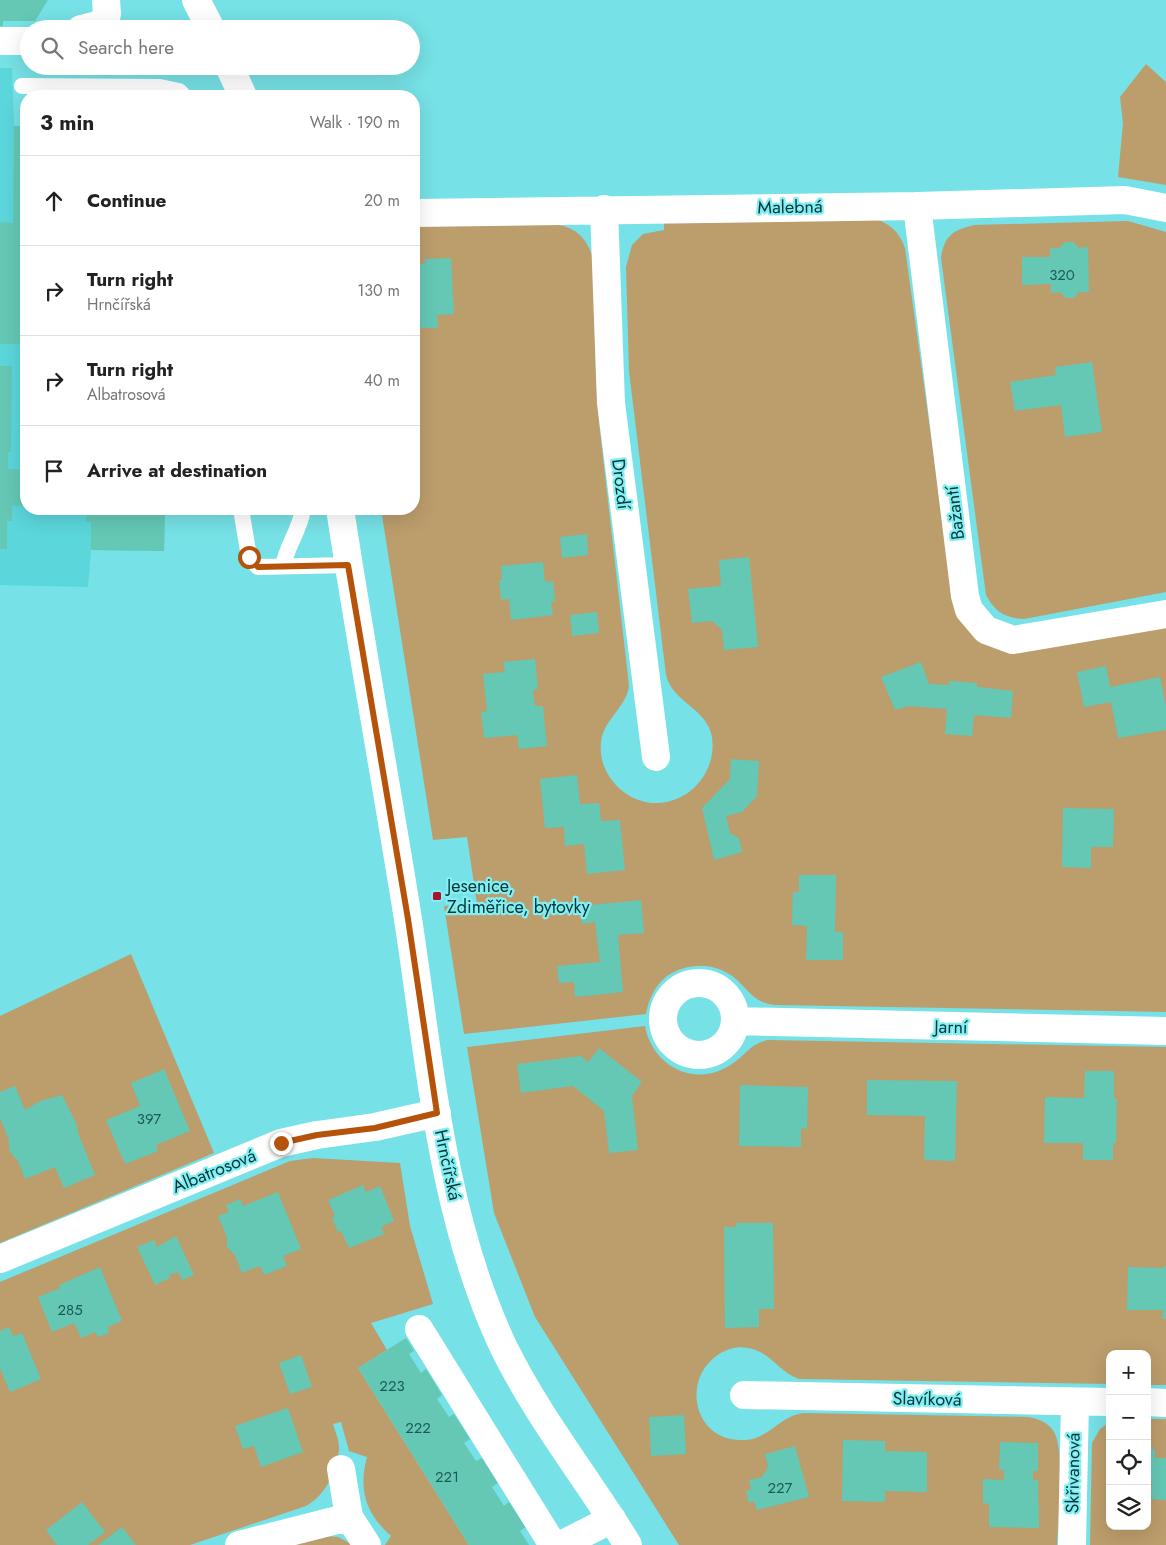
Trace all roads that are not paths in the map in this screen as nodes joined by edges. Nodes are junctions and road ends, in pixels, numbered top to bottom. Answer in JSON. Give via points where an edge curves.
{"nodes":[{"id":1,"x":106,"y":0,"type":"edge"},
{"id":2,"x":196,"y":0,"type":"edge"},
{"id":3,"x":104,"y":20,"type":"edge"},
{"id":4,"x":206,"y":20,"type":"edge"},
{"id":5,"x":0,"y":41,"type":"edge"},
{"id":6,"x":20,"y":41,"type":"edge"},
{"id":7,"x":233,"y":75,"type":"edge"},
{"id":8,"x":22,"y":86,"type":"dead end"},
{"id":9,"x":174,"y":90,"type":"edge"},
{"id":10,"x":240,"y":90,"type":"edge"},
{"id":11,"x":917,"y":206,"type":"junction"},
{"id":12,"x":1166,"y":208,"type":"edge"},
{"id":13,"x":604,"y":209,"type":"junction"},
{"id":14,"x":420,"y":214,"type":"edge"},
{"id":15,"x":242,"y":515,"type":"edge"},
{"id":16,"x":302,"y":515,"type":"edge"},
{"id":17,"x":341,"y":515,"type":"edge"},
{"id":18,"x":348,"y":565,"type":"junction"},
{"id":19,"x":283,"y":566,"type":"junction"},
{"id":20,"x":1166,"y":614,"type":"edge"},
{"id":21,"x":656,"y":757,"type":"dead end"},
{"id":22,"x":735,"y":1021,"type":"dead end"},
{"id":23,"x":1166,"y":1031,"type":"edge"},
{"id":24,"x":437,"y":1113,"type":"junction"},
{"id":25,"x":0,"y":1259,"type":"edge"},
{"id":26,"x":419,"y":1329,"type":"dead end"},
{"id":27,"x":744,"y":1395,"type":"dead end"},
{"id":28,"x":1075,"y":1402,"type":"junction"},
{"id":29,"x":1106,"y":1402,"type":"edge"},
{"id":30,"x":1151,"y":1402,"type":"edge"},
{"id":31,"x":1166,"y":1403,"type":"edge"},
{"id":32,"x":341,"y":1469,"type":"dead end"},
{"id":33,"x":349,"y":1517,"type":"junction"},
{"id":34,"x":612,"y":1519,"type":"junction"},
{"id":35,"x":239,"y":1545,"type":"edge"},
{"id":36,"x":367,"y":1545,"type":"edge"},
{"id":37,"x":553,"y":1545,"type":"edge"},
{"id":38,"x":561,"y":1545,"type":"edge"},
{"id":39,"x":628,"y":1545,"type":"edge"},
{"id":40,"x":1072,"y":1545,"type":"edge"}],
"edges":[{"from":1,"to":3,"type":"street","via":[[108,14]]},
{"from":2,"to":4,"type":"street"},
{"from":5,"to":6,"type":"street"},
{"from":7,"to":10,"type":"street"},
{"from":8,"to":9,"type":"lane","via":[[160,87]]},
{"from":11,"to":12,"type":"street","name":"Malebná","via":[[1126,200]]},
{"from":11,"to":13,"type":"street","name":"Malebná"},
{"from":11,"to":20,"type":"street","name":"Bažantí","via":[[969,610],[986,630],[1014,640]]},
{"from":13,"to":14,"type":"street","name":"Malebná"},
{"from":13,"to":21,"type":"street","name":"Drozdí","via":[[611,403]]},
{"from":15,"to":19,"type":"lane","via":[[249,557],[258,567]]},
{"from":16,"to":19,"type":"lane"},
{"from":17,"to":18,"type":"street","name":"Hrnčířská"},
{"from":18,"to":19,"type":"lane"},
{"from":18,"to":24,"type":"street","name":"Hrnčířská"},
{"from":22,"to":23,"type":"street","name":"Jarní"},
{"from":24,"to":25,"type":"street","name":"Albatrosová","via":[[375,1128],[281,1143]]},
{"from":24,"to":34,"type":"street","name":"Hrnčířská","via":[[460,1223],[503,1345],[532,1399]]},
{"from":26,"to":37,"type":"street"},
{"from":27,"to":28,"type":"street","name":"Slavíková"},
{"from":28,"to":29,"type":"street","name":"Slavíková"},
{"from":28,"to":40,"type":"street","name":"Skřivanová"},
{"from":30,"to":31,"type":"street"},
{"from":32,"to":33,"type":"street"},
{"from":33,"to":35,"type":"street"},
{"from":33,"to":36,"type":"street"},
{"from":34,"to":38,"type":"street"},
{"from":34,"to":39,"type":"street","name":"Hrnčířská"}]}
